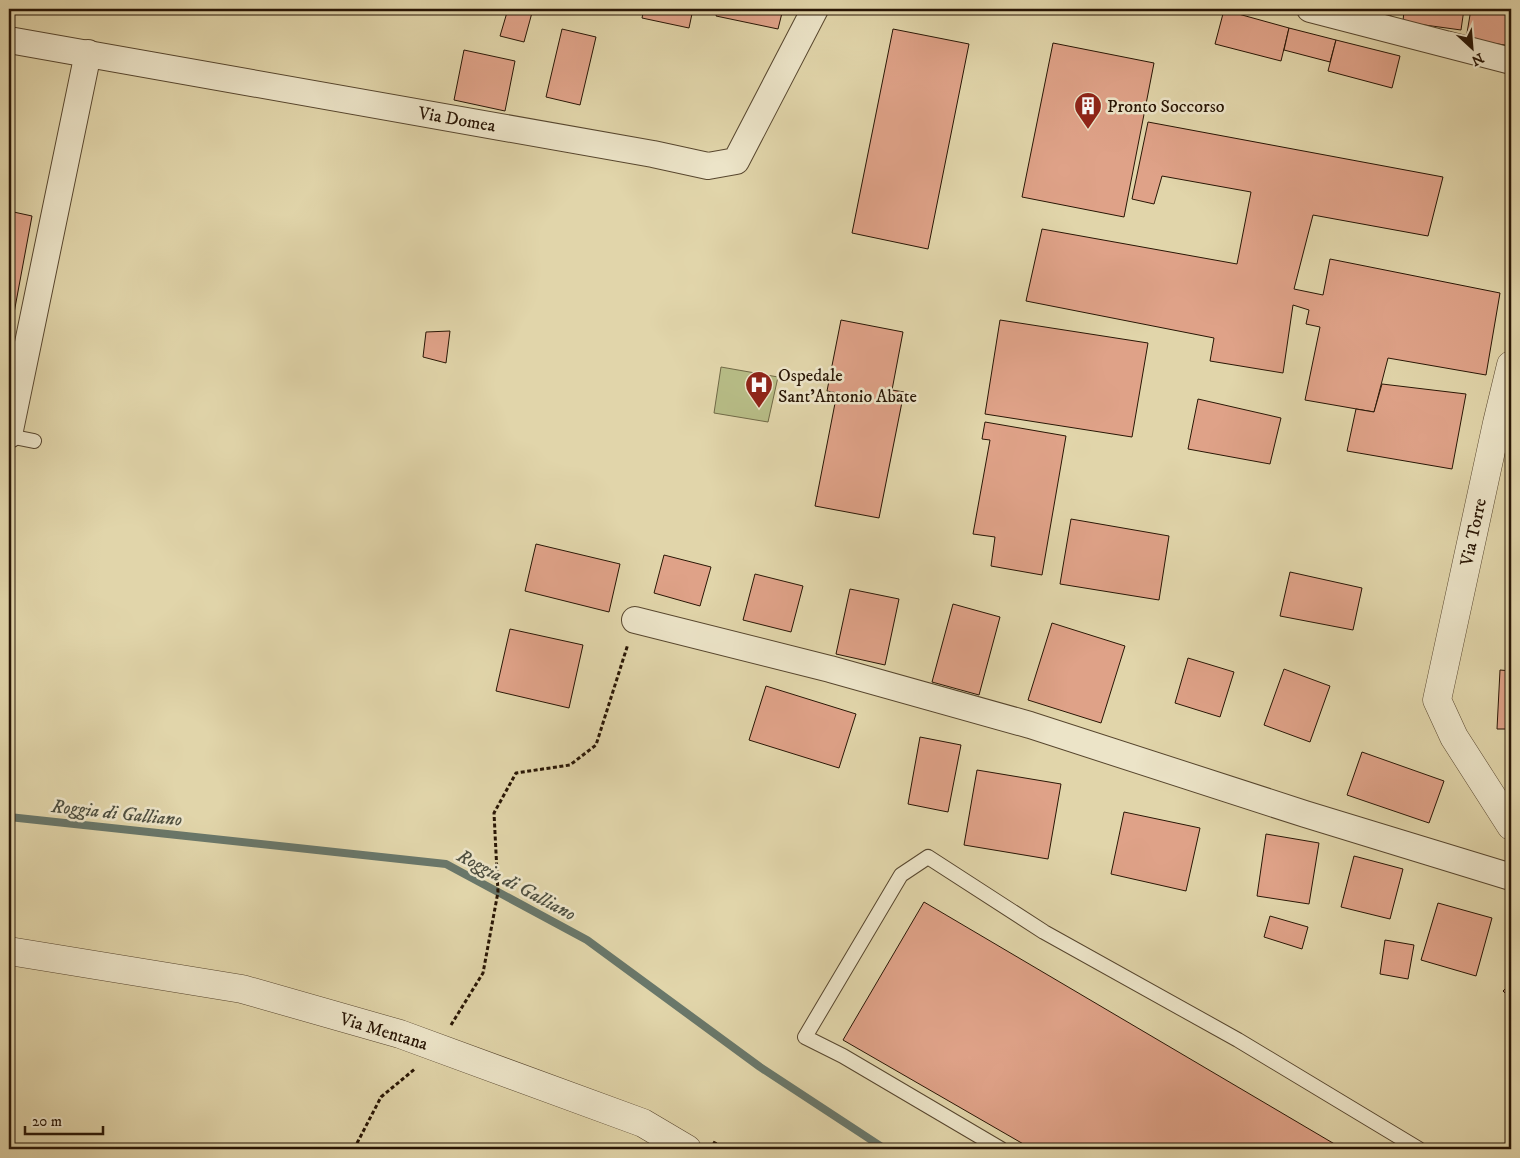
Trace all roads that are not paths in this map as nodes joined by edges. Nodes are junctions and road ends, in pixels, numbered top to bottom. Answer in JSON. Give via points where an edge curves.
{"nodes":[{"id":1,"x":815,"y":9,"type":"edge"},
{"id":2,"x":1310,"y":9,"type":"edge"},
{"id":3,"x":9,"y":40,"type":"edge"},
{"id":4,"x":88,"y":53,"type":"junction"},
{"id":5,"x":1511,"y":60,"type":"edge"},
{"id":6,"x":1511,"y":365,"type":"edge"},
{"id":7,"x":1504,"y":418,"type":"edge"},
{"id":8,"x":9,"y":436,"type":"edge"},
{"id":9,"x":34,"y":441,"type":"dead end"},
{"id":10,"x":635,"y":620,"type":"road end"},
{"id":11,"x":1511,"y":826,"type":"edge"},
{"id":12,"x":1511,"y":876,"type":"edge"},
{"id":13,"x":9,"y":951,"type":"edge"},
{"id":14,"x":65,"y":961,"type":"junction"},
{"id":15,"x":9,"y":968,"type":"edge"},
{"id":16,"x":687,"y":1149,"type":"edge"},
{"id":17,"x":1001,"y":1149,"type":"edge"},
{"id":18,"x":1419,"y":1149,"type":"edge"}],
"edges":[{"from":1,"to":4,"type":"street","name":"Via Domea","via":[[736,161],[708,166]]},
{"from":2,"to":5,"type":"street"},
{"from":3,"to":4,"type":"street","name":"Via Domea"},
{"from":4,"to":8,"type":"street"},
{"from":6,"to":7,"type":"street","name":"Via Torre"},
{"from":7,"to":11,"type":"street","name":"Via Torre","via":[[1437,700],[1454,738]]},
{"from":8,"to":9,"type":"lane"},
{"from":10,"to":12,"type":"street","via":[[830,669],[1030,725],[1305,814]]},
{"from":13,"to":14,"type":"street","name":"Via Mentana"},
{"from":14,"to":15,"type":"street","name":"Via Mentana"},
{"from":14,"to":16,"type":"street","name":"Via Mentana","via":[[242,989],[400,1034],[643,1124]]},
{"from":17,"to":18,"type":"lane","via":[[805,1037],[901,875],[928,857],[1044,932],[1238,1040]]}]}
